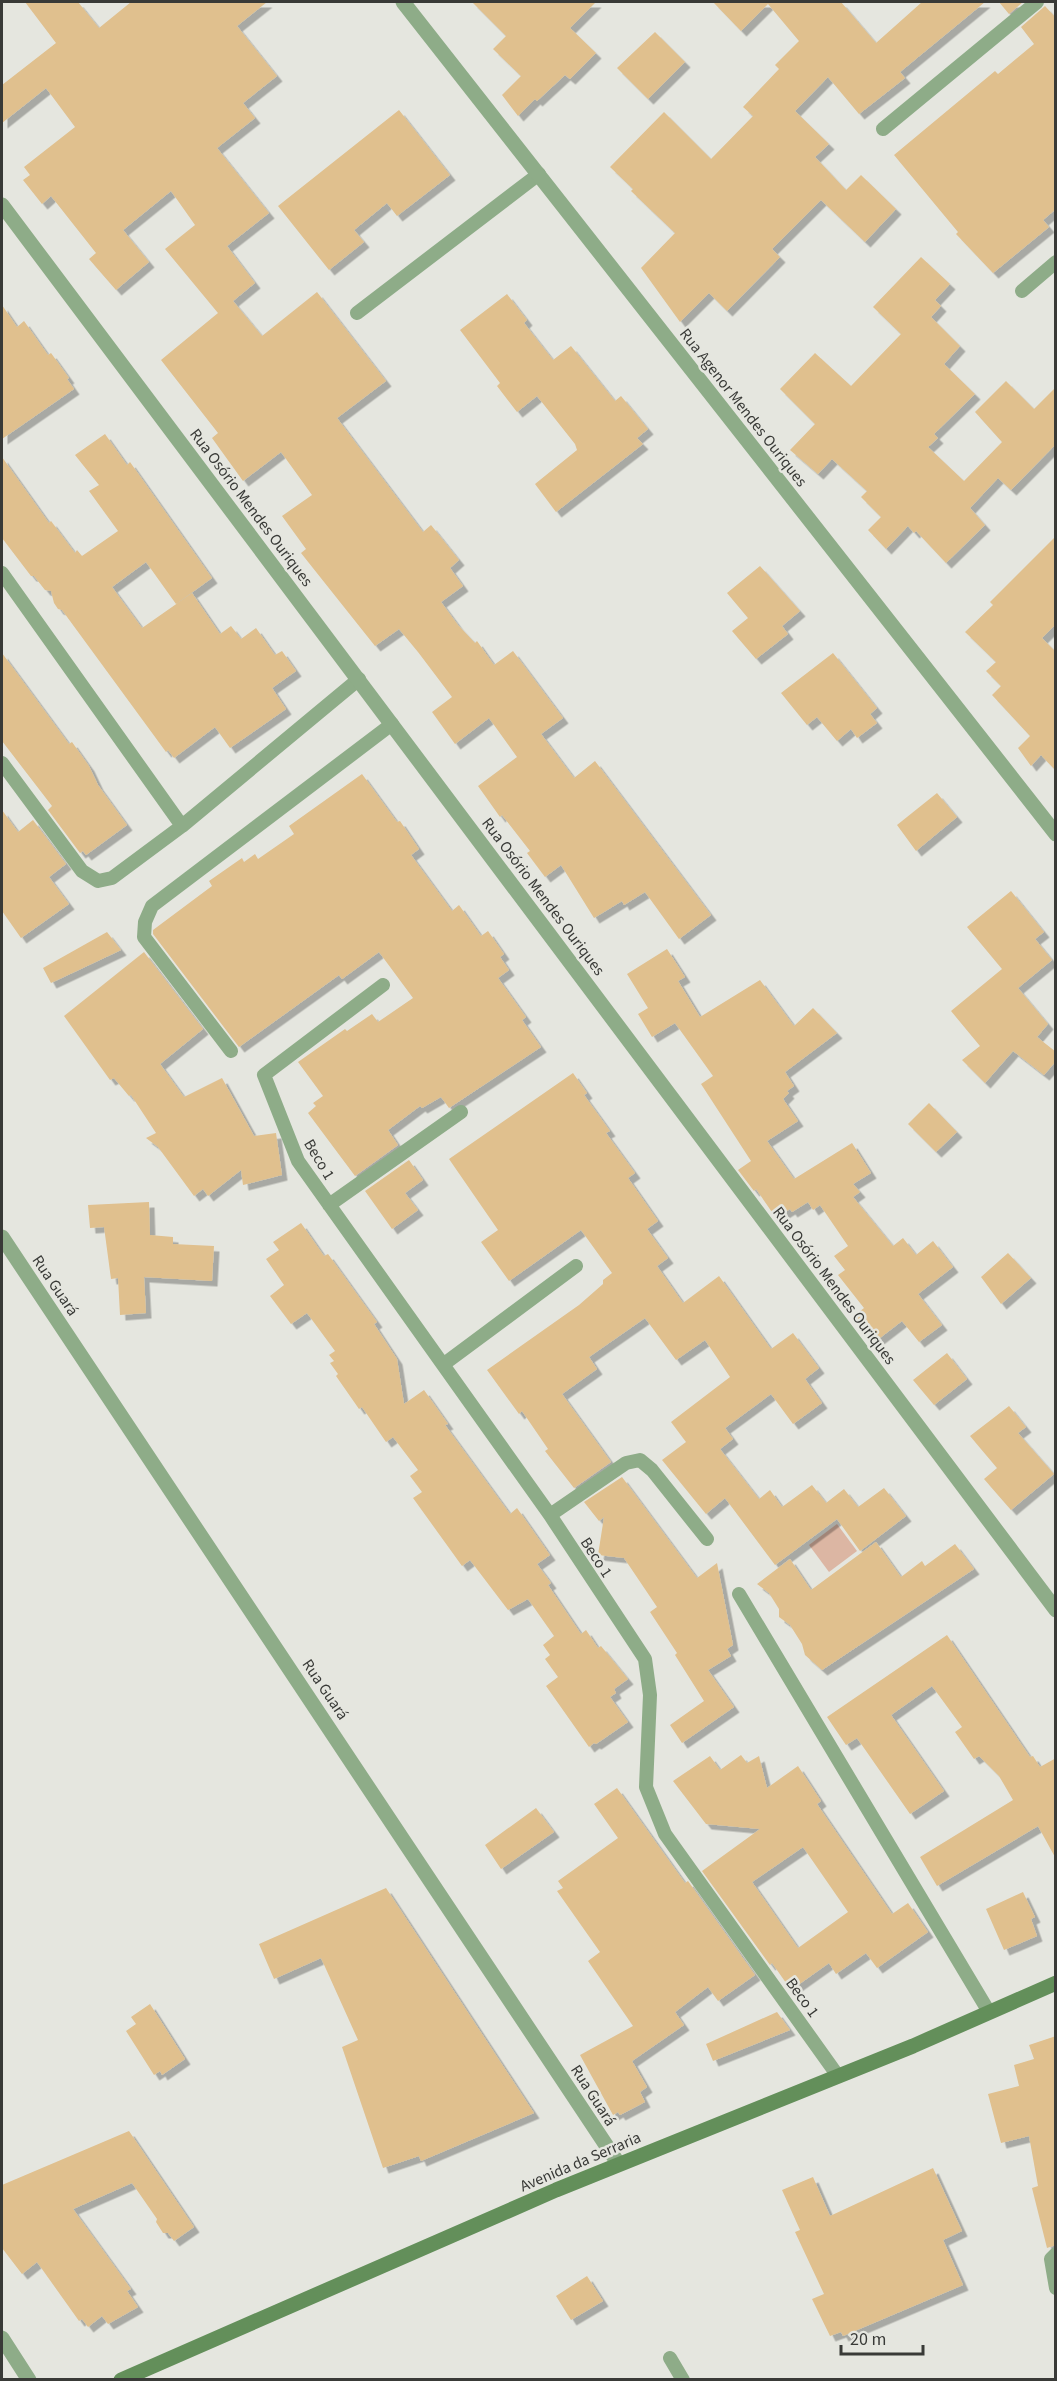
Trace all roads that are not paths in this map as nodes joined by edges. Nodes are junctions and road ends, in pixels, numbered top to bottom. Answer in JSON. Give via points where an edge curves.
{"nodes":[{"id":1,"x":403,"y":2,"type":"edge"},
{"id":2,"x":1037,"y":2,"type":"edge"},
{"id":3,"x":883,"y":129,"type":"dead end"},
{"id":4,"x":538,"y":174,"type":"junction"},
{"id":5,"x":2,"y":205,"type":"edge"},
{"id":6,"x":1056,"y":262,"type":"edge"},
{"id":7,"x":1022,"y":291,"type":"dead end"},
{"id":8,"x":357,"y":313,"type":"dead end"},
{"id":9,"x":2,"y":573,"type":"edge"},
{"id":10,"x":359,"y":679,"type":"junction"},
{"id":11,"x":392,"y":724,"type":"junction"},
{"id":12,"x":2,"y":763,"type":"edge"},
{"id":13,"x":182,"y":826,"type":"junction"},
{"id":14,"x":1056,"y":834,"type":"edge"},
{"id":15,"x":383,"y":985,"type":"dead end"},
{"id":16,"x":231,"y":1051,"type":"dead end"},
{"id":17,"x":461,"y":1112,"type":"dead end"},
{"id":18,"x":329,"y":1205,"type":"junction"},
{"id":19,"x":2,"y":1237,"type":"edge"},
{"id":20,"x":576,"y":1266,"type":"dead end"},
{"id":21,"x":444,"y":1364,"type":"junction"},
{"id":22,"x":550,"y":1515,"type":"junction"},
{"id":23,"x":707,"y":1539,"type":"dead end"},
{"id":24,"x":739,"y":1594,"type":"dead end"},
{"id":25,"x":1056,"y":1610,"type":"edge"},
{"id":26,"x":1056,"y":1983,"type":"edge"},
{"id":27,"x":989,"y":2012,"type":"junction"},
{"id":28,"x":838,"y":2076,"type":"junction"},
{"id":29,"x":618,"y":2163,"type":"junction"},
{"id":30,"x":1056,"y":2254,"type":"edge"},
{"id":31,"x":1056,"y":2288,"type":"edge"},
{"id":32,"x":2,"y":2338,"type":"edge"},
{"id":33,"x":670,"y":2358,"type":"dead end"},
{"id":34,"x":29,"y":2379,"type":"edge"},
{"id":35,"x":124,"y":2379,"type":"edge"},
{"id":36,"x":682,"y":2379,"type":"edge"}],
"edges":[{"from":1,"to":4,"type":"street","name":"Rua Agenor Mendes Ouriques"},
{"from":2,"to":3,"type":"lane"},
{"from":4,"to":8,"type":"lane"},
{"from":4,"to":14,"type":"street","name":"Rua Agenor Mendes Ouriques"},
{"from":5,"to":10,"type":"street","name":"Rua Osório Mendes Ouriques"},
{"from":6,"to":7,"type":"lane"},
{"from":9,"to":13,"type":"lane"},
{"from":10,"to":11,"type":"street","name":"Rua Osório Mendes Ouriques"},
{"from":10,"to":13,"type":"lane"},
{"from":11,"to":16,"type":"lane","via":[[152,906],[144,937]]},
{"from":11,"to":25,"type":"street","name":"Rua Osório Mendes Ouriques"},
{"from":12,"to":13,"type":"lane","via":[[82,871],[98,881],[112,878]]},
{"from":15,"to":18,"type":"lane","name":"Beco 1","via":[[264,1075],[298,1161]]},
{"from":17,"to":18,"type":"lane"},
{"from":18,"to":21,"type":"lane","name":"Beco 1"},
{"from":19,"to":29,"type":"street","name":"Rua Guará"},
{"from":20,"to":21,"type":"lane"},
{"from":21,"to":22,"type":"lane","name":"Beco 1"},
{"from":22,"to":23,"type":"lane","via":[[626,1463],[640,1460]]},
{"from":22,"to":28,"type":"lane","name":"Beco 1","via":[[645,1659],[650,1695],[646,1787],[665,1834]]},
{"from":24,"to":27,"type":"lane"},
{"from":26,"to":27,"type":"main road","name":"Avenida da Serraria"},
{"from":27,"to":28,"type":"main road","name":"Avenida da Serraria"},
{"from":28,"to":29,"type":"main road","name":"Avenida da Serraria"},
{"from":29,"to":35,"type":"main road","name":"Avenida da Serraria"},
{"from":30,"to":31,"type":"lane","via":[[1051,2259]]},
{"from":32,"to":34,"type":"street"},
{"from":33,"to":36,"type":"lane"}]}
